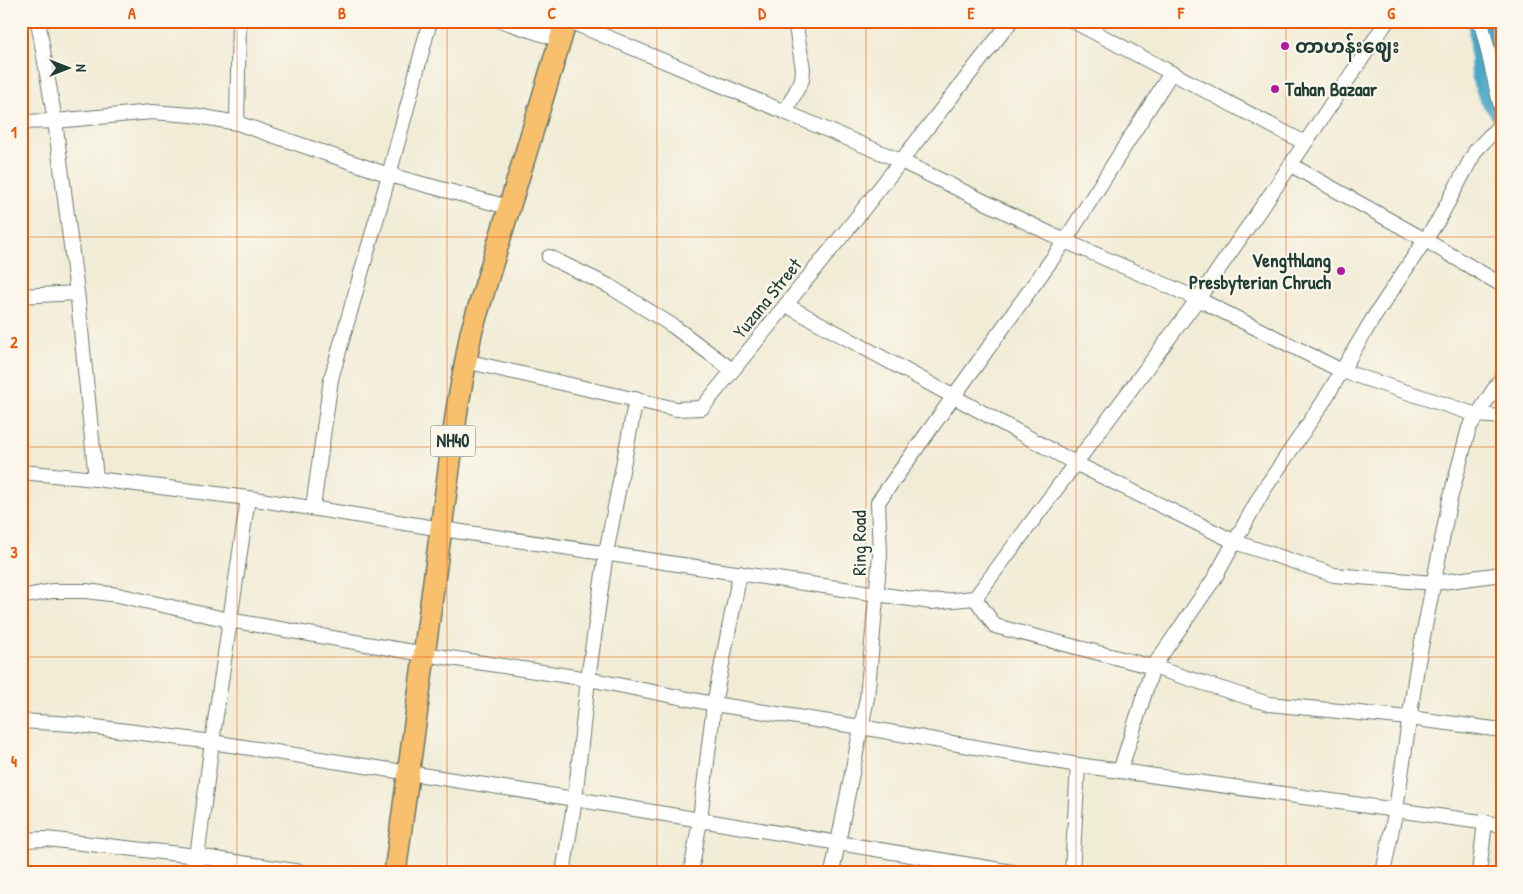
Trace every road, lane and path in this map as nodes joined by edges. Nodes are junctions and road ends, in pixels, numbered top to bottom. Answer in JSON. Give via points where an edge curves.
{"nodes":[{"id":1,"x":38,"y":21,"type":"edge"},
{"id":2,"x":239,"y":21,"type":"edge"},
{"id":3,"x":430,"y":21,"type":"edge"},
{"id":4,"x":502,"y":21,"type":"edge"},
{"id":5,"x":799,"y":21,"type":"edge"},
{"id":6,"x":1011,"y":21,"type":"edge"},
{"id":7,"x":1073,"y":21,"type":"edge"},
{"id":8,"x":1388,"y":21,"type":"edge"},
{"id":9,"x":1481,"y":21,"type":"edge"},
{"id":10,"x":565,"y":27,"type":"edge"},
{"id":11,"x":1172,"y":73,"type":"junction"},
{"id":12,"x":785,"y":112,"type":"junction"},
{"id":13,"x":1502,"y":112,"type":"edge"},
{"id":14,"x":55,"y":121,"type":"junction"},
{"id":15,"x":21,"y":122,"type":"edge"},
{"id":16,"x":237,"y":123,"type":"junction"},
{"id":17,"x":1502,"y":123,"type":"edge"},
{"id":18,"x":1305,"y":143,"type":"junction"},
{"id":19,"x":901,"y":161,"type":"junction"},
{"id":20,"x":1291,"y":165,"type":"junction"},
{"id":21,"x":389,"y":175,"type":"junction"},
{"id":22,"x":508,"y":207,"type":"junction"},
{"id":23,"x":1425,"y":240,"type":"junction"},
{"id":24,"x":1065,"y":241,"type":"junction"},
{"id":25,"x":549,"y":257,"type":"dead end"},
{"id":26,"x":1502,"y":285,"type":"edge"},
{"id":27,"x":77,"y":293,"type":"junction"},
{"id":28,"x":21,"y":296,"type":"edge"},
{"id":29,"x":1198,"y":299,"type":"junction"},
{"id":30,"x":786,"y":305,"type":"junction"},
{"id":31,"x":465,"y":361,"type":"junction"},
{"id":32,"x":732,"y":370,"type":"junction"},
{"id":33,"x":1342,"y":371,"type":"junction"},
{"id":34,"x":1502,"y":377,"type":"edge"},
{"id":35,"x":953,"y":396,"type":"junction"},
{"id":36,"x":636,"y":399,"type":"junction"},
{"id":37,"x":1477,"y":416,"type":"junction"},
{"id":38,"x":1502,"y":417,"type":"edge"},
{"id":39,"x":1075,"y":463,"type":"junction"},
{"id":40,"x":21,"y":472,"type":"edge"},
{"id":41,"x":96,"y":479,"type":"junction"},
{"id":42,"x":248,"y":498,"type":"junction"},
{"id":43,"x":313,"y":508,"type":"junction"},
{"id":44,"x":442,"y":530,"type":"junction"},
{"id":45,"x":1235,"y":542,"type":"junction"},
{"id":46,"x":606,"y":553,"type":"junction"},
{"id":47,"x":740,"y":573,"type":"junction"},
{"id":48,"x":1502,"y":574,"type":"edge"},
{"id":49,"x":1434,"y":583,"type":"junction"},
{"id":50,"x":876,"y":593,"type":"junction"},
{"id":51,"x":21,"y":597,"type":"edge"},
{"id":52,"x":975,"y":598,"type":"junction"},
{"id":53,"x":230,"y":620,"type":"junction"},
{"id":54,"x":424,"y":654,"type":"junction"},
{"id":55,"x":1153,"y":667,"type":"junction"},
{"id":56,"x":588,"y":679,"type":"junction"},
{"id":57,"x":714,"y":704,"type":"junction"},
{"id":58,"x":1409,"y":718,"type":"junction"},
{"id":59,"x":21,"y":720,"type":"edge"},
{"id":60,"x":861,"y":727,"type":"junction"},
{"id":61,"x":1502,"y":730,"type":"edge"},
{"id":62,"x":212,"y":742,"type":"junction"},
{"id":63,"x":1078,"y":765,"type":"junction"},
{"id":64,"x":1120,"y":770,"type":"junction"},
{"id":65,"x":409,"y":773,"type":"junction"},
{"id":66,"x":575,"y":799,"type":"junction"},
{"id":67,"x":1396,"y":810,"type":"junction"},
{"id":68,"x":700,"y":819,"type":"junction"},
{"id":69,"x":1485,"y":822,"type":"junction"},
{"id":70,"x":1502,"y":825,"type":"edge"},
{"id":71,"x":21,"y":840,"type":"edge"},
{"id":72,"x":838,"y":843,"type":"junction"},
{"id":73,"x":197,"y":856,"type":"junction"},
{"id":74,"x":195,"y":873,"type":"edge"},
{"id":75,"x":307,"y":873,"type":"edge"},
{"id":76,"x":395,"y":873,"type":"edge"},
{"id":77,"x":562,"y":873,"type":"edge"},
{"id":78,"x":691,"y":873,"type":"edge"},
{"id":79,"x":832,"y":873,"type":"edge"},
{"id":80,"x":1018,"y":873,"type":"edge"},
{"id":81,"x":1072,"y":873,"type":"edge"},
{"id":82,"x":1383,"y":873,"type":"edge"},
{"id":83,"x":1479,"y":873,"type":"edge"}],
"edges":[{"from":1,"to":14,"type":"street"},
{"from":2,"to":16,"type":"street"},
{"from":3,"to":21,"type":"street"},
{"from":4,"to":10,"type":"street"},
{"from":5,"to":12,"type":"street","via":[[796,27],[802,80]]},
{"from":6,"to":19,"type":"street","name":"Yuzana Street"},
{"from":7,"to":11,"type":"street"},
{"from":8,"to":18,"type":"street"},
{"from":9,"to":13,"type":"street"},
{"from":10,"to":12,"type":"street"},
{"from":10,"to":22,"type":"highway","number":"NH40"},
{"from":11,"to":18,"type":"street"},
{"from":11,"to":24,"type":"street","name":"Ring Road"},
{"from":12,"to":19,"type":"street"},
{"from":14,"to":15,"type":"street"},
{"from":14,"to":16,"type":"street","via":[[152,112]]},
{"from":14,"to":27,"type":"street"},
{"from":16,"to":21,"type":"street"},
{"from":17,"to":23,"type":"street","via":[[1476,150]]},
{"from":18,"to":20,"type":"street"},
{"from":19,"to":24,"type":"street"},
{"from":19,"to":30,"type":"street","name":"Yuzana Street"},
{"from":20,"to":23,"type":"street"},
{"from":20,"to":29,"type":"street"},
{"from":21,"to":22,"type":"street"},
{"from":21,"to":43,"type":"street","via":[[331,379]]},
{"from":22,"to":31,"type":"highway","number":"NH40"},
{"from":23,"to":26,"type":"street"},
{"from":23,"to":33,"type":"street"},
{"from":24,"to":29,"type":"street"},
{"from":24,"to":35,"type":"street","name":"Ring Road"},
{"from":25,"to":32,"type":"street","via":[[609,286],[673,326]]},
{"from":27,"to":28,"type":"street"},
{"from":27,"to":41,"type":"street"},
{"from":29,"to":33,"type":"street"},
{"from":29,"to":39,"type":"street"},
{"from":30,"to":32,"type":"street","name":"Yuzana Street"},
{"from":30,"to":35,"type":"street"},
{"from":31,"to":36,"type":"street","name":"Yuzana Street"},
{"from":31,"to":44,"type":"highway","number":"NH40"},
{"from":32,"to":36,"type":"street","name":"Yuzana Street","via":[[702,408],[676,408]]},
{"from":33,"to":37,"type":"street"},
{"from":33,"to":45,"type":"street","via":[[1263,492]]},
{"from":34,"to":37,"type":"street"},
{"from":35,"to":39,"type":"street"},
{"from":35,"to":50,"type":"street","name":"Ring Road","via":[[878,502],[880,555]]},
{"from":36,"to":46,"type":"street"},
{"from":37,"to":38,"type":"street"},
{"from":37,"to":49,"type":"street","via":[[1469,428],[1452,490]]},
{"from":39,"to":45,"type":"street"},
{"from":39,"to":52,"type":"street"},
{"from":40,"to":41,"type":"street"},
{"from":41,"to":42,"type":"street"},
{"from":42,"to":43,"type":"street"},
{"from":42,"to":53,"type":"street"},
{"from":43,"to":44,"type":"street"},
{"from":44,"to":46,"type":"street"},
{"from":44,"to":54,"type":"highway","number":"NH40"},
{"from":45,"to":49,"type":"street","via":[[1334,575]]},
{"from":45,"to":55,"type":"street","via":[[1214,579]]},
{"from":46,"to":47,"type":"street"},
{"from":46,"to":56,"type":"street"},
{"from":47,"to":50,"type":"street"},
{"from":47,"to":57,"type":"street"},
{"from":48,"to":49,"type":"street"},
{"from":49,"to":58,"type":"street"},
{"from":50,"to":52,"type":"street","via":[[930,602]]},
{"from":50,"to":60,"type":"street","name":"Ring Road"},
{"from":51,"to":53,"type":"street","via":[[52,591],[86,591]]},
{"from":52,"to":55,"type":"street","via":[[995,626]]},
{"from":53,"to":54,"type":"street"},
{"from":53,"to":62,"type":"street"},
{"from":54,"to":56,"type":"street"},
{"from":54,"to":65,"type":"highway","number":"NH40"},
{"from":55,"to":58,"type":"street","via":[[1268,704]]},
{"from":55,"to":64,"type":"street"},
{"from":56,"to":57,"type":"street"},
{"from":56,"to":66,"type":"street"},
{"from":57,"to":60,"type":"street"},
{"from":57,"to":68,"type":"street"},
{"from":58,"to":61,"type":"street"},
{"from":58,"to":67,"type":"street"},
{"from":59,"to":62,"type":"street"},
{"from":60,"to":63,"type":"street"},
{"from":60,"to":72,"type":"street","name":"Ring Road"},
{"from":62,"to":65,"type":"street"},
{"from":62,"to":73,"type":"street"},
{"from":63,"to":64,"type":"street"},
{"from":63,"to":81,"type":"street"},
{"from":64,"to":67,"type":"street"},
{"from":65,"to":66,"type":"street"},
{"from":65,"to":76,"type":"highway","number":"NH40"},
{"from":66,"to":68,"type":"street"},
{"from":66,"to":77,"type":"street"},
{"from":67,"to":69,"type":"street"},
{"from":67,"to":82,"type":"street"},
{"from":68,"to":72,"type":"street"},
{"from":68,"to":78,"type":"street"},
{"from":69,"to":70,"type":"street"},
{"from":69,"to":83,"type":"street"},
{"from":71,"to":73,"type":"street","via":[[46,839]]},
{"from":72,"to":79,"type":"street","name":"Ring Road"},
{"from":72,"to":80,"type":"street"},
{"from":73,"to":74,"type":"street"},
{"from":73,"to":75,"type":"street"}]}
